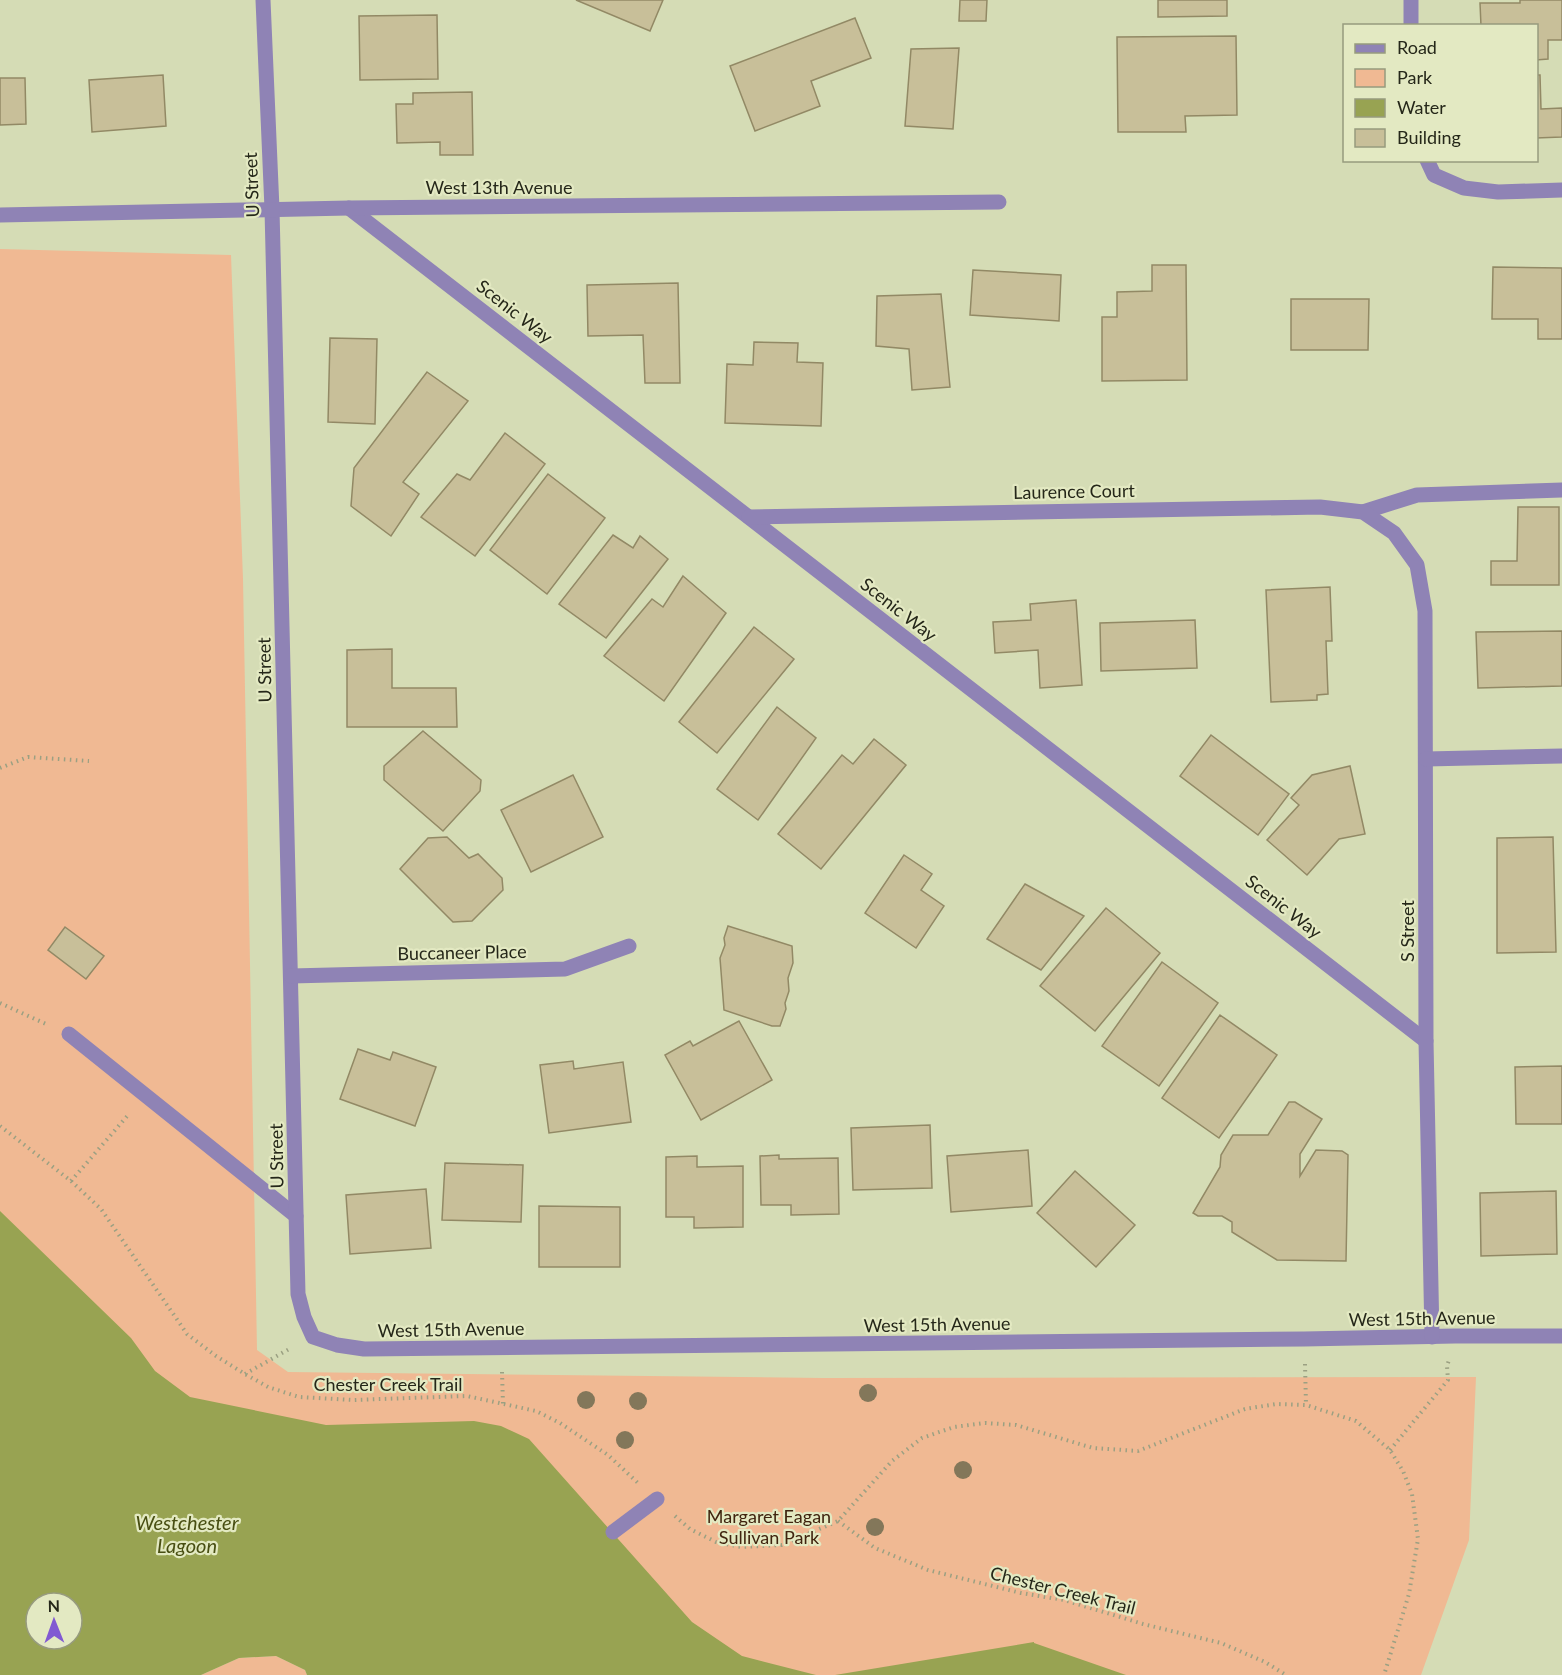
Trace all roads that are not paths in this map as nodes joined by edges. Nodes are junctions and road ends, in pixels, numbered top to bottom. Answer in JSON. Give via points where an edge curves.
{"nodes":[{"id":1,"x":264,"y":0,"type":"edge"},
{"id":2,"x":1411,"y":0,"type":"edge"},
{"id":3,"x":1411,"y":24,"type":"edge"},
{"id":4,"x":1428,"y":162,"type":"edge"},
{"id":5,"x":1562,"y":190,"type":"edge"},
{"id":6,"x":999,"y":202,"type":"dead end"},
{"id":7,"x":349,"y":208,"type":"junction"},
{"id":8,"x":272,"y":209,"type":"junction"},
{"id":9,"x":0,"y":215,"type":"edge"},
{"id":10,"x":1562,"y":490,"type":"edge"},
{"id":11,"x":1363,"y":512,"type":"junction"},
{"id":12,"x":749,"y":517,"type":"junction"},
{"id":13,"x":1394,"y":532,"type":"joint"},
{"id":14,"x":1562,"y":756,"type":"edge"},
{"id":15,"x":1426,"y":759,"type":"junction"},
{"id":16,"x":629,"y":946,"type":"dead end"},
{"id":17,"x":291,"y":976,"type":"junction"},
{"id":18,"x":69,"y":1034,"type":"road end"},
{"id":19,"x":1426,"y":1041,"type":"junction"},
{"id":20,"x":297,"y":1216,"type":"junction"},
{"id":21,"x":1562,"y":1336,"type":"edge"},
{"id":22,"x":313,"y":1337,"type":"joint"},
{"id":23,"x":1432,"y":1337,"type":"junction"},
{"id":24,"x":657,"y":1499,"type":"road end"},
{"id":25,"x":612,"y":1532,"type":"dead end"}],
"edges":[{"from":1,"to":8,"type":"street","name":"U Street"},
{"from":2,"to":3,"type":"street"},
{"from":4,"to":5,"type":"street","via":[[1434,175],[1464,188],[1498,192]]},
{"from":6,"to":7,"type":"street","name":"West 13th Avenue"},
{"from":7,"to":8,"type":"street","name":"West 13th Avenue"},
{"from":7,"to":12,"type":"street","name":"Scenic Way"},
{"from":8,"to":9,"type":"street","name":"West 13th Avenue"},
{"from":8,"to":17,"type":"street","name":"U Street"},
{"from":10,"to":11,"type":"street","via":[[1417,495]]},
{"from":11,"to":12,"type":"street","name":"Laurence Court","via":[[1320,507]]},
{"from":11,"to":13,"type":"street","name":"Laurence Court"},
{"from":12,"to":19,"type":"street","name":"Scenic Way"},
{"from":13,"to":15,"type":"street","name":"S Street","via":[[1416,564],[1425,611]]},
{"from":14,"to":15,"type":"street"},
{"from":15,"to":19,"type":"street","name":"S Street"},
{"from":16,"to":17,"type":"street","name":"Buccaneer Place","via":[[565,969]]},
{"from":17,"to":20,"type":"street","name":"U Street"},
{"from":18,"to":20,"type":"street"},
{"from":19,"to":23,"type":"street","name":"S Street"},
{"from":20,"to":22,"type":"street","name":"U Street","via":[[298,1294]]},
{"from":21,"to":23,"type":"street","name":"West 15th Avenue"},
{"from":22,"to":23,"type":"street","name":"West 15th Avenue","via":[[364,1349]]},
{"from":24,"to":25,"type":"street"}]}
